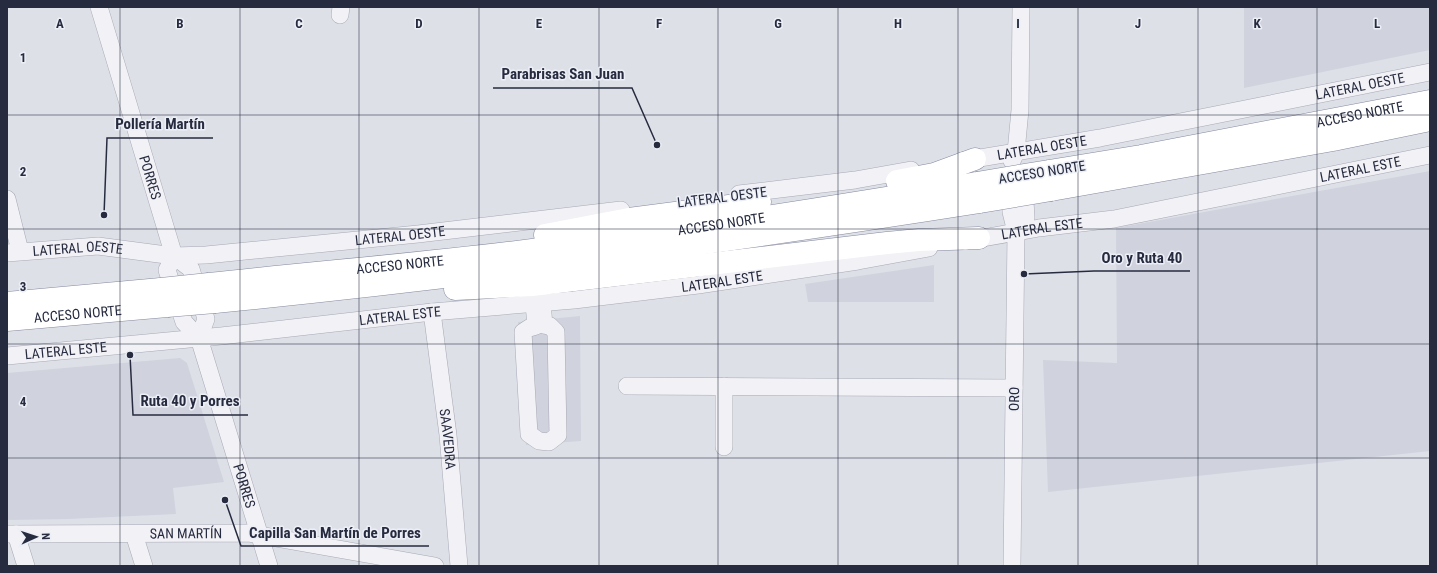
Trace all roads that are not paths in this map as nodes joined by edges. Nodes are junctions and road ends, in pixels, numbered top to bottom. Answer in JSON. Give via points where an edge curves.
{"nodes":[{"id":1,"x":99,"y":7,"type":"edge"},
{"id":2,"x":1020,"y":7,"type":"edge"},
{"id":3,"x":1430,"y":72,"type":"edge"},
{"id":4,"x":1430,"y":101,"type":"edge"},
{"id":5,"x":1425,"y":122,"type":"edge"},
{"id":6,"x":1016,"y":152,"type":"junction"},
{"id":7,"x":1430,"y":155,"type":"edge"},
{"id":8,"x":975,"y":159,"type":"junction"},
{"id":9,"x":1050,"y":181,"type":"junction"},
{"id":10,"x":978,"y":192,"type":"junction"},
{"id":11,"x":7,"y":199,"type":"edge"},
{"id":12,"x":1016,"y":232,"type":"junction"},
{"id":13,"x":979,"y":238,"type":"junction"},
{"id":14,"x":14,"y":252,"type":"edge"},
{"id":15,"x":174,"y":256,"type":"junction"},
{"id":16,"x":363,"y":268,"type":"junction"},
{"id":17,"x":212,"y":293,"type":"junction"},
{"id":18,"x":304,"y":293,"type":"junction"},
{"id":19,"x":164,"y":298,"type":"junction"},
{"id":20,"x":7,"y":303,"type":"edge"},
{"id":21,"x":538,"y":303,"type":"junction"},
{"id":22,"x":432,"y":312,"type":"junction"},
{"id":23,"x":7,"y":320,"type":"edge"},
{"id":24,"x":199,"y":338,"type":"junction"},
{"id":25,"x":7,"y":356,"type":"edge"},
{"id":26,"x":627,"y":386,"type":"dead end"},
{"id":27,"x":724,"y":386,"type":"junction"},
{"id":28,"x":1014,"y":388,"type":"junction"},
{"id":29,"x":724,"y":447,"type":"dead end"},
{"id":30,"x":11,"y":534,"type":"edge"},
{"id":31,"x":134,"y":534,"type":"junction"},
{"id":32,"x":260,"y":535,"type":"junction"},
{"id":33,"x":26,"y":566,"type":"edge"},
{"id":34,"x":144,"y":566,"type":"edge"},
{"id":35,"x":269,"y":566,"type":"edge"},
{"id":36,"x":435,"y":566,"type":"edge"},
{"id":37,"x":459,"y":566,"type":"edge"},
{"id":38,"x":1012,"y":566,"type":"edge"}],
"edges":[{"from":1,"to":15,"type":"street","name":"PORRES"},
{"from":2,"to":6,"type":"street","name":"ORO","via":[[1020,110]]},
{"from":3,"to":6,"type":"street","name":"LATERAL OESTE"},
{"from":4,"to":9,"type":"highway","name":"ACCESO NORTE","via":[[1141,156]]},
{"from":5,"to":9,"type":"highway","name":"ACCESO NORTE","via":[[1325,141]]},
{"from":6,"to":8,"type":"street","name":"LATERAL OESTE"},
{"from":6,"to":12,"type":"street","name":"ORO","via":[[1010,167],[1011,212]]},
{"from":7,"to":12,"type":"street","name":"LATERAL ESTE","via":[[1114,219]]},
{"from":8,"to":15,"type":"street","name":"LATERAL OESTE","via":[[855,180],[602,213],[252,251]]},
{"from":8,"to":16,"type":"highway","via":[[916,179],[629,219]]},
{"from":9,"to":10,"type":"highway","name":"ACCESO NORTE","bridge":true},
{"from":10,"to":16,"type":"highway","name":"ACCESO NORTE","via":[[841,206],[584,243]]},
{"from":10,"to":18,"type":"highway","name":"ACCESO NORTE","via":[[843,224],[583,260]]},
{"from":11,"to":14,"type":"street"},
{"from":12,"to":13,"type":"street","name":"LATERAL ESTE"},
{"from":12,"to":28,"type":"street","name":"ORO"},
{"from":13,"to":18,"type":"highway","via":[[887,243],[532,285]]},
{"from":13,"to":21,"type":"street","name":"LATERAL ESTE","via":[[858,261],[698,285]]},
{"from":14,"to":15,"type":"street","name":"LATERAL OESTE","via":[[98,246]]},
{"from":15,"to":24,"type":"street","name":"PORRES","via":[[168,270],[184,322]]},
{"from":15,"to":24,"type":"street","via":[[191,269],[206,319]]},
{"from":16,"to":17,"type":"highway","name":"ACCESO NORTE"},
{"from":17,"to":18,"type":"highway","name":"ACCESO NORTE"},
{"from":17,"to":19,"type":"highway","name":"ACCESO NORTE","bridge":true},
{"from":19,"to":20,"type":"highway","name":"ACCESO NORTE"},
{"from":19,"to":23,"type":"highway","name":"ACCESO NORTE"},
{"from":21,"to":21,"type":"street","via":[[536,326],[523,332],[529,434],[539,441],[549,442],[558,435],[556,332],[550,326],[544,325]]},
{"from":21,"to":22,"type":"street","name":"LATERAL ESTE"},
{"from":22,"to":24,"type":"street","name":"LATERAL ESTE"},
{"from":22,"to":37,"type":"street","name":"SAAVEDRA","via":[[448,435]]},
{"from":24,"to":25,"type":"street","name":"LATERAL ESTE"},
{"from":24,"to":32,"type":"street","name":"PORRES"},
{"from":26,"to":27,"type":"street"},
{"from":27,"to":28,"type":"street"},
{"from":27,"to":29,"type":"street"},
{"from":28,"to":38,"type":"street","name":"ORO"},
{"from":30,"to":31,"type":"street","name":"SAN MARTÍN"},
{"from":30,"to":33,"type":"street"},
{"from":31,"to":32,"type":"street","name":"SAN MARTÍN"},
{"from":31,"to":34,"type":"street"},
{"from":32,"to":35,"type":"street","name":"PORRES"},
{"from":32,"to":36,"type":"street","name":"SAN MARTÍN"}]}
